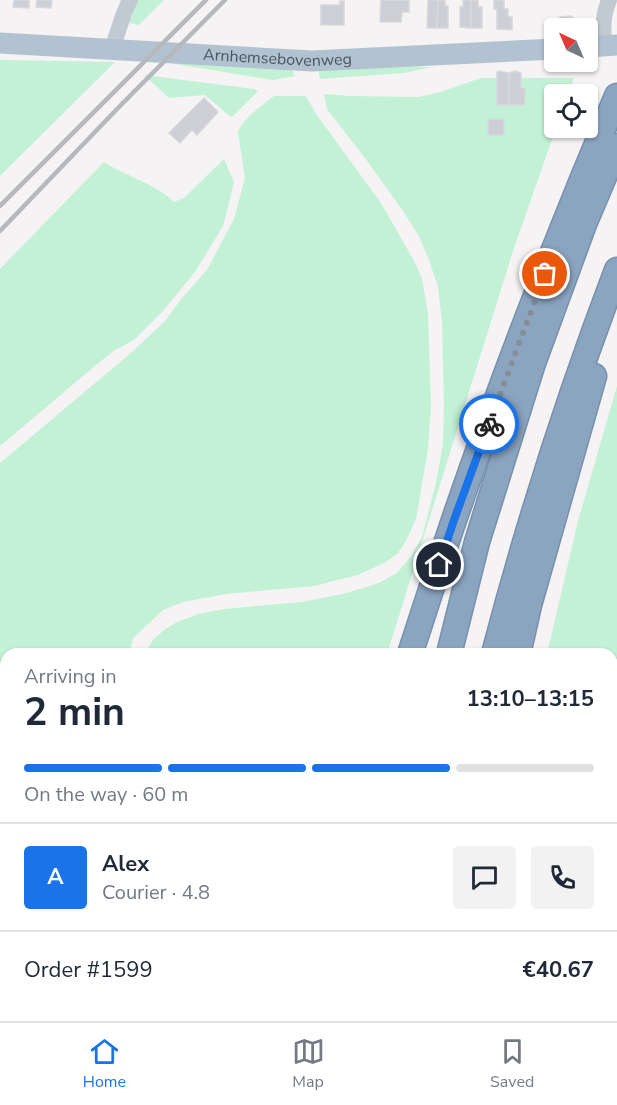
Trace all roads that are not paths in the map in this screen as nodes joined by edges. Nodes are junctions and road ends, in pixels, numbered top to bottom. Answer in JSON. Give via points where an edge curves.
{"nodes":[{"id":1,"x":130,"y":0,"type":"edge"},
{"id":2,"x":609,"y":0,"type":"edge"},
{"id":3,"x":0,"y":43,"type":"edge"},
{"id":4,"x":603,"y":46,"type":"edge"},
{"id":5,"x":112,"y":49,"type":"junction"},
{"id":6,"x":544,"y":50,"type":"edge"},
{"id":7,"x":617,"y":96,"type":"edge"},
{"id":8,"x":617,"y":146,"type":"edge"},
{"id":9,"x":617,"y":270,"type":"edge"},
{"id":10,"x":617,"y":292,"type":"edge"},
{"id":11,"x":412,"y":648,"type":"edge"},
{"id":12,"x":450,"y":648,"type":"edge"},
{"id":13,"x":496,"y":648,"type":"edge"},
{"id":14,"x":519,"y":648,"type":"edge"}],
"edges":[{"from":1,"to":5,"type":"street"},
{"from":2,"to":4,"type":"street","via":[[603,22]]},
{"from":3,"to":5,"type":"main road","name":"Arnhemsebovenweg"},
{"from":5,"to":6,"type":"main road","name":"Arnhemsebovenweg","via":[[312,61]]},
{"from":7,"to":11,"type":"highway","via":[[567,214],[454,520]]},
{"from":8,"to":12,"type":"highway","via":[[532,363],[477,542]]},
{"from":9,"to":13,"type":"highway","via":[[547,466]]},
{"from":10,"to":14,"type":"highway"}]}
